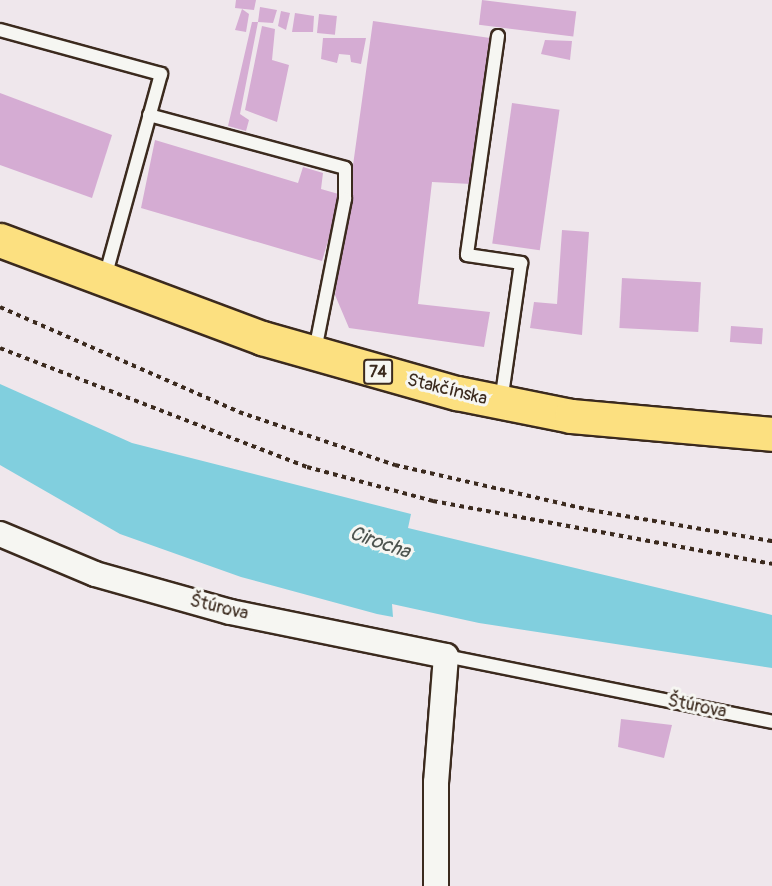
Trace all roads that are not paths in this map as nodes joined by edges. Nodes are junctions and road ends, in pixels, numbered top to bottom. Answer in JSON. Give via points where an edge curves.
{"nodes":[{"id":1,"x":0,"y":30,"type":"edge"},
{"id":2,"x":498,"y":36,"type":"dead end"},
{"id":3,"x":149,"y":115,"type":"junction"},
{"id":4,"x":0,"y":240,"type":"edge"},
{"id":5,"x":103,"y":282,"type":"junction"},
{"id":6,"x":314,"y":355,"type":"junction"},
{"id":7,"x":501,"y":403,"type":"junction"},
{"id":8,"x":772,"y":434,"type":"edge"},
{"id":9,"x":0,"y":534,"type":"edge"},
{"id":10,"x":446,"y":656,"type":"junction"},
{"id":11,"x":772,"y":722,"type":"edge"},
{"id":12,"x":436,"y":886,"type":"edge"}],
"edges":[{"from":1,"to":3,"type":"lane","via":[[161,74]]},
{"from":2,"to":7,"type":"lane","via":[[467,255],[521,263]]},
{"from":3,"to":5,"type":"lane"},
{"from":3,"to":6,"type":"lane","via":[[345,168],[345,199]]},
{"from":4,"to":5,"type":"main road","name":"Stakčínska","number":"74"},
{"from":5,"to":6,"type":"main road","name":"Stakčínska","number":"74"},
{"from":6,"to":7,"type":"main road","name":"Stakčínska","number":"74"},
{"from":7,"to":8,"type":"main road","name":"Stakčínska","number":"74","via":[[571,416]]},
{"from":9,"to":10,"type":"street","name":"Štúrova","via":[[95,574],[230,612]]},
{"from":10,"to":11,"type":"lane","name":"Štúrova"},
{"from":10,"to":12,"type":"street","via":[[436,782]]}]}
